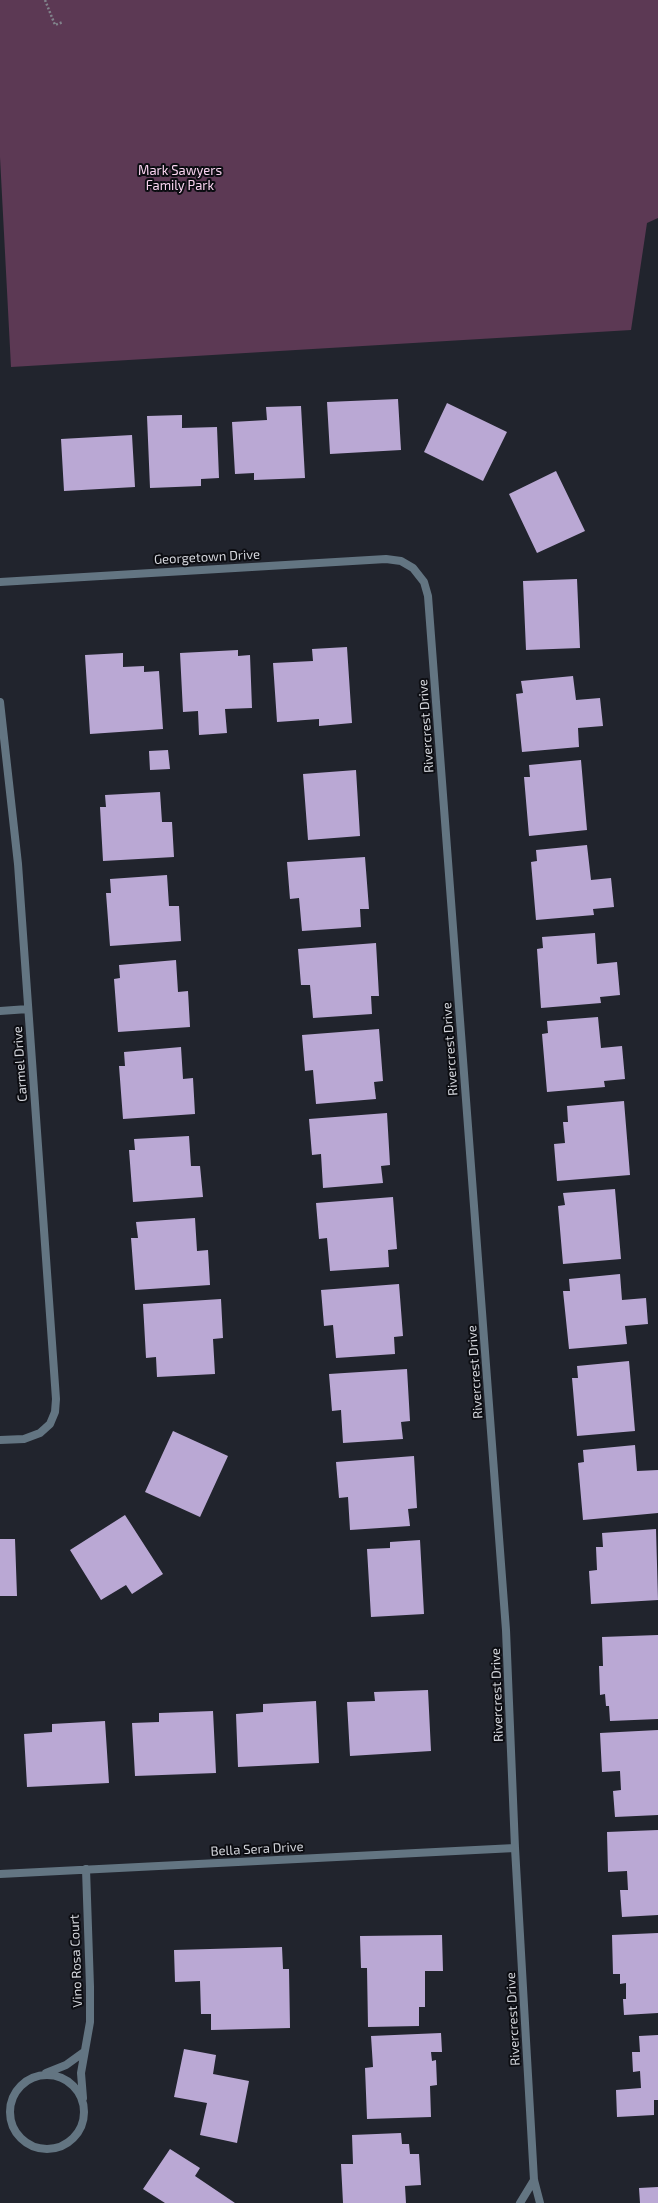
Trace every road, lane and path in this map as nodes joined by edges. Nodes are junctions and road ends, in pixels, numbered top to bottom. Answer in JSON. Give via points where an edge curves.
{"nodes":[{"id":1,"x":45,"y":0,"type":"edge"},
{"id":2,"x":63,"y":22,"type":"dead end"},
{"id":3,"x":413,"y":568,"type":"joint"},
{"id":4,"x":0,"y":582,"type":"edge"},
{"id":5,"x":0,"y":702,"type":"edge"},
{"id":6,"x":28,"y":1009,"type":"junction"},
{"id":7,"x":0,"y":1010,"type":"edge"},
{"id":8,"x":0,"y":1440,"type":"edge"},
{"id":9,"x":515,"y":1848,"type":"junction"},
{"id":10,"x":86,"y":1869,"type":"junction"},
{"id":11,"x":0,"y":1874,"type":"edge"},
{"id":12,"x":84,"y":2052,"type":"junction"},
{"id":13,"x":44,"y":2074,"type":"junction"},
{"id":14,"x":83,"y":2100,"type":"junction"},
{"id":15,"x":534,"y":2180,"type":"junction"},
{"id":16,"x":520,"y":2203,"type":"edge"},
{"id":17,"x":540,"y":2203,"type":"edge"}],
"edges":[{"from":1,"to":2,"type":"path","via":[[55,25]]},
{"from":3,"to":4,"type":"street","name":"Georgetown Drive","via":[[401,561],[386,559]]},
{"from":3,"to":9,"type":"street","name":"Rivercrest Drive","via":[[424,582],[428,596],[506,1630]]},
{"from":5,"to":6,"type":"street","name":"Carmel Drive","via":[[18,864]]},
{"from":6,"to":7,"type":"street"},
{"from":6,"to":8,"type":"street","name":"Carmel Drive","via":[[56,1399],[55,1412],[50,1424],[40,1433],[24,1439]]},
{"from":9,"to":10,"type":"street","name":"Bella Sera Drive"},
{"from":9,"to":15,"type":"street","name":"Rivercrest Drive"},
{"from":10,"to":11,"type":"street","name":"Bella Sera Drive"},
{"from":10,"to":12,"type":"street","name":"Vino Rosa Court","via":[[90,2022]]},
{"from":12,"to":13,"type":"street","name":"Vino Rosa Court","via":[[66,2065]]},
{"from":12,"to":14,"type":"street","name":"Vino Rosa Court","via":[[81,2073]]},
{"from":13,"to":14,"type":"street","via":[[68,2081],[77,2089]]},
{"from":13,"to":14,"type":"street","name":"Vino Rosa Court","via":[[32,2077],[14,2094],[10,2118],[14,2130],[21,2139],[43,2150],[56,2149],[67,2144],[76,2136],[82,2125],[85,2113]]},
{"from":15,"to":16,"type":"street"},
{"from":15,"to":17,"type":"street","name":"Rivercrest Drive"}]}
